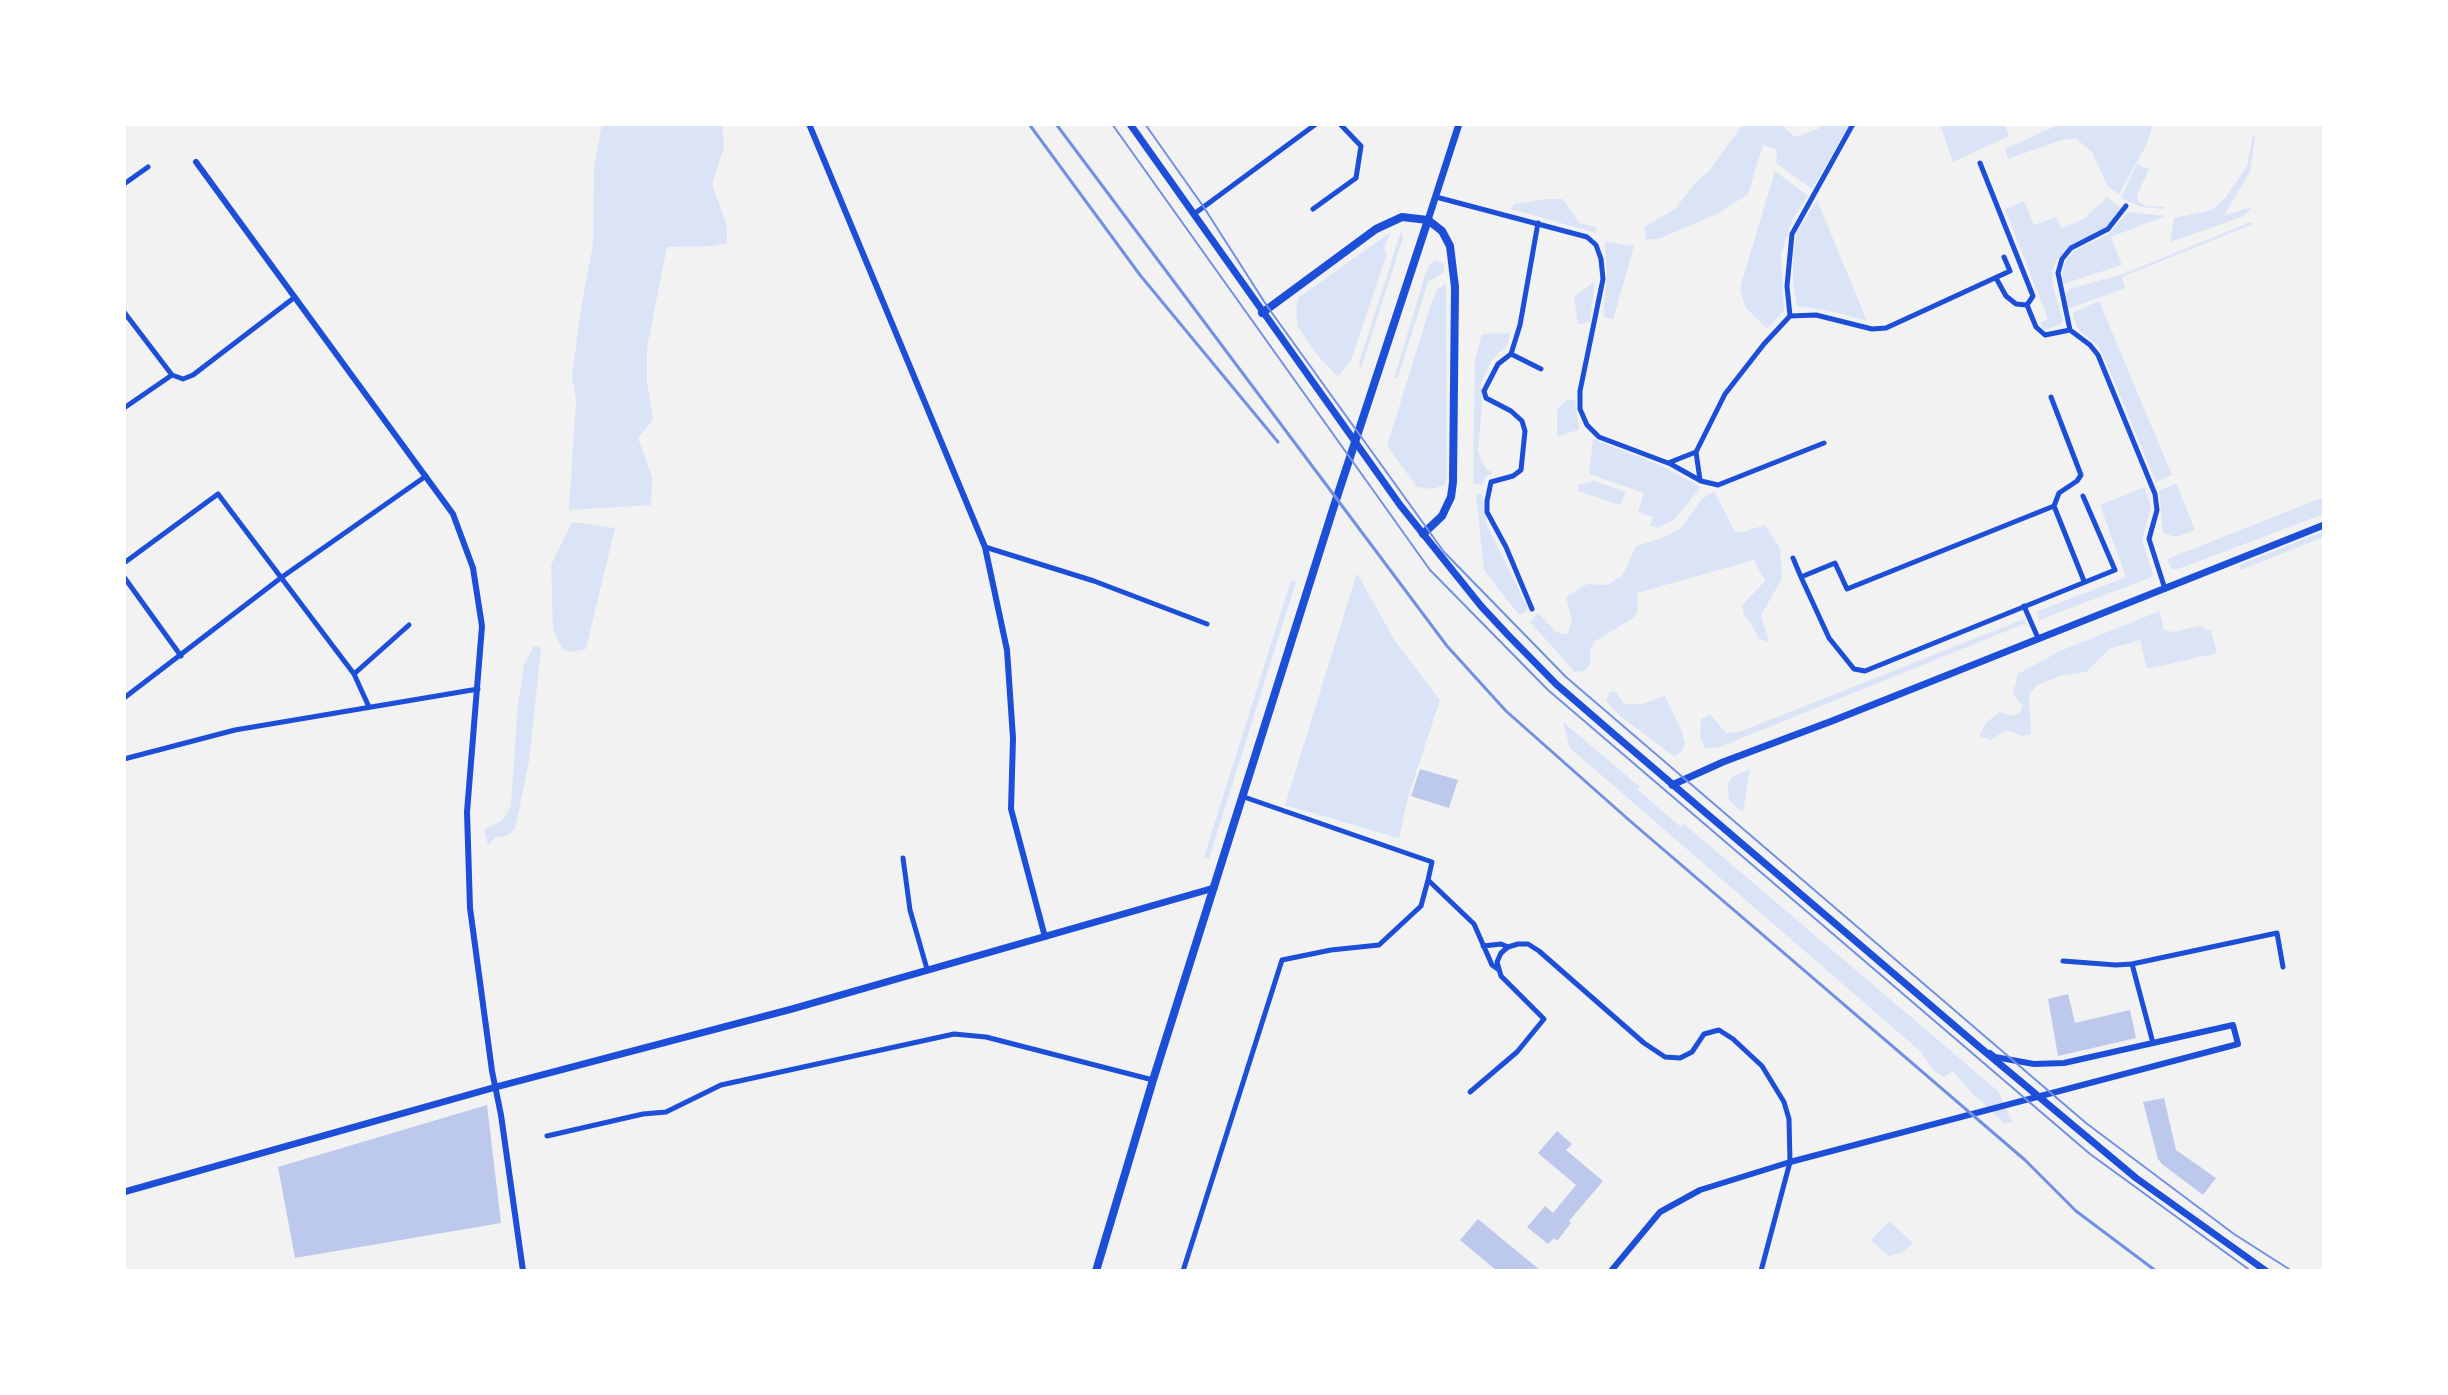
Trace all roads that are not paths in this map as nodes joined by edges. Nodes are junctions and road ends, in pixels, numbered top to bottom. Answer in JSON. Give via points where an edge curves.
{"nodes":[{"id":1,"x":809,"y":124,"type":"edge"},
{"id":2,"x":1130,"y":124,"type":"edge"},
{"id":3,"x":1316,"y":124,"type":"edge"},
{"id":4,"x":1340,"y":124,"type":"edge"},
{"id":5,"x":1459,"y":124,"type":"edge"},
{"id":6,"x":1853,"y":124,"type":"edge"},
{"id":7,"x":196,"y":162,"type":"dead end"},
{"id":8,"x":1980,"y":163,"type":"dead end"},
{"id":9,"x":148,"y":167,"type":"dead end"},
{"id":10,"x":124,"y":184,"type":"edge"},
{"id":11,"x":1436,"y":197,"type":"junction"},
{"id":12,"x":2126,"y":206,"type":"dead end"},
{"id":13,"x":1313,"y":209,"type":"dead end"},
{"id":14,"x":1194,"y":214,"type":"junction"},
{"id":15,"x":1428,"y":220,"type":"junction"},
{"id":16,"x":1538,"y":223,"type":"junction"},
{"id":17,"x":2004,"y":257,"type":"dead end"},
{"id":18,"x":1996,"y":278,"type":"junction"},
{"id":19,"x":295,"y":297,"type":"junction"},
{"id":20,"x":2027,"y":305,"type":"junction"},
{"id":21,"x":124,"y":312,"type":"edge"},
{"id":22,"x":1262,"y":313,"type":"junction"},
{"id":23,"x":1790,"y":316,"type":"junction"},
{"id":24,"x":2070,"y":330,"type":"junction"},
{"id":25,"x":1511,"y":354,"type":"junction"},
{"id":26,"x":1541,"y":369,"type":"dead end"},
{"id":27,"x":172,"y":375,"type":"junction"},
{"id":28,"x":2051,"y":397,"type":"dead end"},
{"id":29,"x":124,"y":408,"type":"edge"},
{"id":30,"x":1824,"y":443,"type":"dead end"},
{"id":31,"x":1696,"y":452,"type":"junction"},
{"id":32,"x":1668,"y":463,"type":"junction"},
{"id":33,"x":426,"y":476,"type":"junction"},
{"id":34,"x":1701,"y":481,"type":"junction"},
{"id":35,"x":2083,"y":496,"type":"dead end"},
{"id":36,"x":2054,"y":506,"type":"junction"},
{"id":37,"x":2324,"y":525,"type":"edge"},
{"id":38,"x":1423,"y":534,"type":"junction"},
{"id":39,"x":985,"y":547,"type":"junction"},
{"id":40,"x":1793,"y":558,"type":"dead end"},
{"id":41,"x":124,"y":563,"type":"edge"},
{"id":42,"x":124,"y":577,"type":"edge"},
{"id":43,"x":282,"y":577,"type":"junction"},
{"id":44,"x":1801,"y":577,"type":"junction"},
{"id":45,"x":2084,"y":581,"type":"junction"},
{"id":46,"x":2165,"y":589,"type":"junction"},
{"id":47,"x":2024,"y":606,"type":"junction"},
{"id":48,"x":1532,"y":609,"type":"dead end"},
{"id":49,"x":1207,"y":624,"type":"dead end"},
{"id":50,"x":409,"y":625,"type":"dead end"},
{"id":51,"x":2038,"y":638,"type":"junction"},
{"id":52,"x":181,"y":656,"type":"junction"},
{"id":53,"x":354,"y":674,"type":"junction"},
{"id":54,"x":478,"y":689,"type":"junction"},
{"id":55,"x":124,"y":698,"type":"edge"},
{"id":56,"x":369,"y":707,"type":"junction"},
{"id":57,"x":124,"y":759,"type":"edge"},
{"id":58,"x":1672,"y":785,"type":"junction"},
{"id":59,"x":1244,"y":797,"type":"junction"},
{"id":60,"x":903,"y":858,"type":"dead end"},
{"id":61,"x":1428,"y":880,"type":"junction"},
{"id":62,"x":1214,"y":888,"type":"junction"},
{"id":63,"x":1045,"y":937,"type":"junction"},
{"id":64,"x":1483,"y":946,"type":"junction"},
{"id":65,"x":1508,"y":947,"type":"junction"},
{"id":66,"x":2063,"y":961,"type":"dead end"},
{"id":67,"x":2132,"y":964,"type":"junction"},
{"id":68,"x":2283,"y":967,"type":"dead end"},
{"id":69,"x":927,"y":969,"type":"junction"},
{"id":70,"x":1500,"y":971,"type":"junction"},
{"id":71,"x":2153,"y":1043,"type":"junction"},
{"id":72,"x":1977,"y":1045,"type":"junction"},
{"id":73,"x":1153,"y":1080,"type":"junction"},
{"id":74,"x":496,"y":1087,"type":"junction"},
{"id":75,"x":1470,"y":1092,"type":"dead end"},
{"id":76,"x":547,"y":1136,"type":"dead end"},
{"id":77,"x":1790,"y":1162,"type":"junction"},
{"id":78,"x":124,"y":1192,"type":"edge"},
{"id":79,"x":523,"y":1271,"type":"edge"},
{"id":80,"x":1096,"y":1271,"type":"edge"},
{"id":81,"x":1183,"y":1271,"type":"edge"},
{"id":82,"x":1611,"y":1271,"type":"edge"},
{"id":83,"x":1761,"y":1271,"type":"edge"},
{"id":84,"x":2266,"y":1271,"type":"edge"}],
"edges":[{"from":1,"to":39,"type":"street"},
{"from":2,"to":14,"type":"main road"},
{"from":3,"to":14,"type":"street"},
{"from":4,"to":13,"type":"street","via":[[1361,146],[1356,178]]},
{"from":5,"to":11,"type":"main road"},
{"from":6,"to":23,"type":"street","via":[[1792,234]]},
{"from":7,"to":19,"type":"street"},
{"from":8,"to":20,"type":"street","via":[[2033,296]]},
{"from":9,"to":10,"type":"street"},
{"from":11,"to":15,"type":"main road"},
{"from":11,"to":16,"type":"street"},
{"from":12,"to":24,"type":"street","via":[[2108,229],[2071,248],[2062,259],[2058,273]]},
{"from":14,"to":22,"type":"main road"},
{"from":15,"to":22,"type":"highway","via":[[1402,217],[1376,229]]},
{"from":15,"to":38,"type":"highway","via":[[1450,246],[1453,274],[1454,468],[1447,507]]},
{"from":15,"to":59,"type":"highway"},
{"from":16,"to":25,"type":"street"},
{"from":16,"to":32,"type":"street","via":[[1587,237],[1601,259],[1603,279],[1580,391],[1587,425],[1599,437]]},
{"from":17,"to":18,"type":"street","via":[[2010,271]]},
{"from":18,"to":20,"type":"street","via":[[2006,296]]},
{"from":18,"to":23,"type":"street","via":[[1886,328],[1816,315]]},
{"from":19,"to":27,"type":"street","via":[[193,375]]},
{"from":19,"to":33,"type":"street"},
{"from":20,"to":24,"type":"street","via":[[2045,335]]},
{"from":21,"to":27,"type":"street"},
{"from":22,"to":38,"type":"main road"},
{"from":23,"to":31,"type":"street","via":[[1725,394]]},
{"from":24,"to":46,"type":"street","via":[[2098,355],[2155,494],[2157,510],[2149,539]]},
{"from":25,"to":26,"type":"street"},
{"from":25,"to":48,"type":"street","via":[[1498,364],[1484,391],[1486,398],[1522,421],[1525,444],[1521,470],[1491,482],[1487,512]]},
{"from":27,"to":29,"type":"street"},
{"from":28,"to":36,"type":"street","via":[[2081,475],[2059,493]]},
{"from":30,"to":34,"type":"street","via":[[1725,484]]},
{"from":31,"to":32,"type":"street"},
{"from":31,"to":34,"type":"street"},
{"from":32,"to":34,"type":"street"},
{"from":33,"to":43,"type":"street"},
{"from":33,"to":54,"type":"street","via":[[453,514],[473,568],[482,626]]},
{"from":35,"to":45,"type":"street","via":[[2115,570]]},
{"from":36,"to":44,"type":"street","via":[[1847,589],[1835,563]]},
{"from":36,"to":45,"type":"street"},
{"from":37,"to":46,"type":"main road"},
{"from":38,"to":58,"type":"main road","via":[[1537,664]]},
{"from":39,"to":49,"type":"street"},
{"from":39,"to":63,"type":"street","via":[[1007,650],[1011,809]]},
{"from":40,"to":44,"type":"street"},
{"from":41,"to":43,"type":"street","via":[[218,494]]},
{"from":42,"to":52,"type":"street"},
{"from":43,"to":52,"type":"street"},
{"from":43,"to":53,"type":"street"},
{"from":44,"to":47,"type":"street","via":[[1829,638],[1859,672]]},
{"from":45,"to":47,"type":"street"},
{"from":46,"to":51,"type":"main road"},
{"from":47,"to":51,"type":"street"},
{"from":50,"to":53,"type":"street"},
{"from":51,"to":58,"type":"main road"},
{"from":52,"to":55,"type":"street"},
{"from":53,"to":56,"type":"street"},
{"from":54,"to":56,"type":"street"},
{"from":54,"to":74,"type":"street","via":[[467,860]]},
{"from":56,"to":57,"type":"street","via":[[235,730]]},
{"from":58,"to":72,"type":"main road"},
{"from":59,"to":61,"type":"street","via":[[1432,862]]},
{"from":59,"to":62,"type":"highway"},
{"from":60,"to":69,"type":"street","via":[[910,910]]},
{"from":61,"to":64,"type":"street","via":[[1474,924]]},
{"from":61,"to":81,"type":"street","via":[[1421,906],[1379,945],[1282,960]]},
{"from":62,"to":63,"type":"main road"},
{"from":62,"to":73,"type":"highway"},
{"from":63,"to":69,"type":"main road"},
{"from":64,"to":65,"type":"street"},
{"from":64,"to":70,"type":"street"},
{"from":65,"to":70,"type":"street","via":[[1497,962]]},
{"from":65,"to":77,"type":"street","via":[[1528,944],[1539,951],[1665,1057],[1692,1052],[1712,1030],[1733,1039],[1762,1066],[1784,1102]]},
{"from":66,"to":67,"type":"street"},
{"from":67,"to":68,"type":"street","via":[[2277,933]]},
{"from":67,"to":71,"type":"street"},
{"from":69,"to":74,"type":"main road"},
{"from":70,"to":75,"type":"street","via":[[1544,1019],[1517,1052]]},
{"from":71,"to":72,"type":"street","via":[[2064,1063],[2034,1064],[1995,1057]]},
{"from":71,"to":77,"type":"street","via":[[2233,1025],[2238,1044]]},
{"from":72,"to":84,"type":"main road","via":[[2136,1178]]},
{"from":73,"to":76,"type":"street","via":[[986,1037],[954,1034],[721,1085],[666,1112]]},
{"from":73,"to":80,"type":"highway"},
{"from":74,"to":78,"type":"main road"},
{"from":74,"to":79,"type":"street"},
{"from":77,"to":82,"type":"street","via":[[1700,1190],[1660,1212]]},
{"from":77,"to":83,"type":"street"}]}
